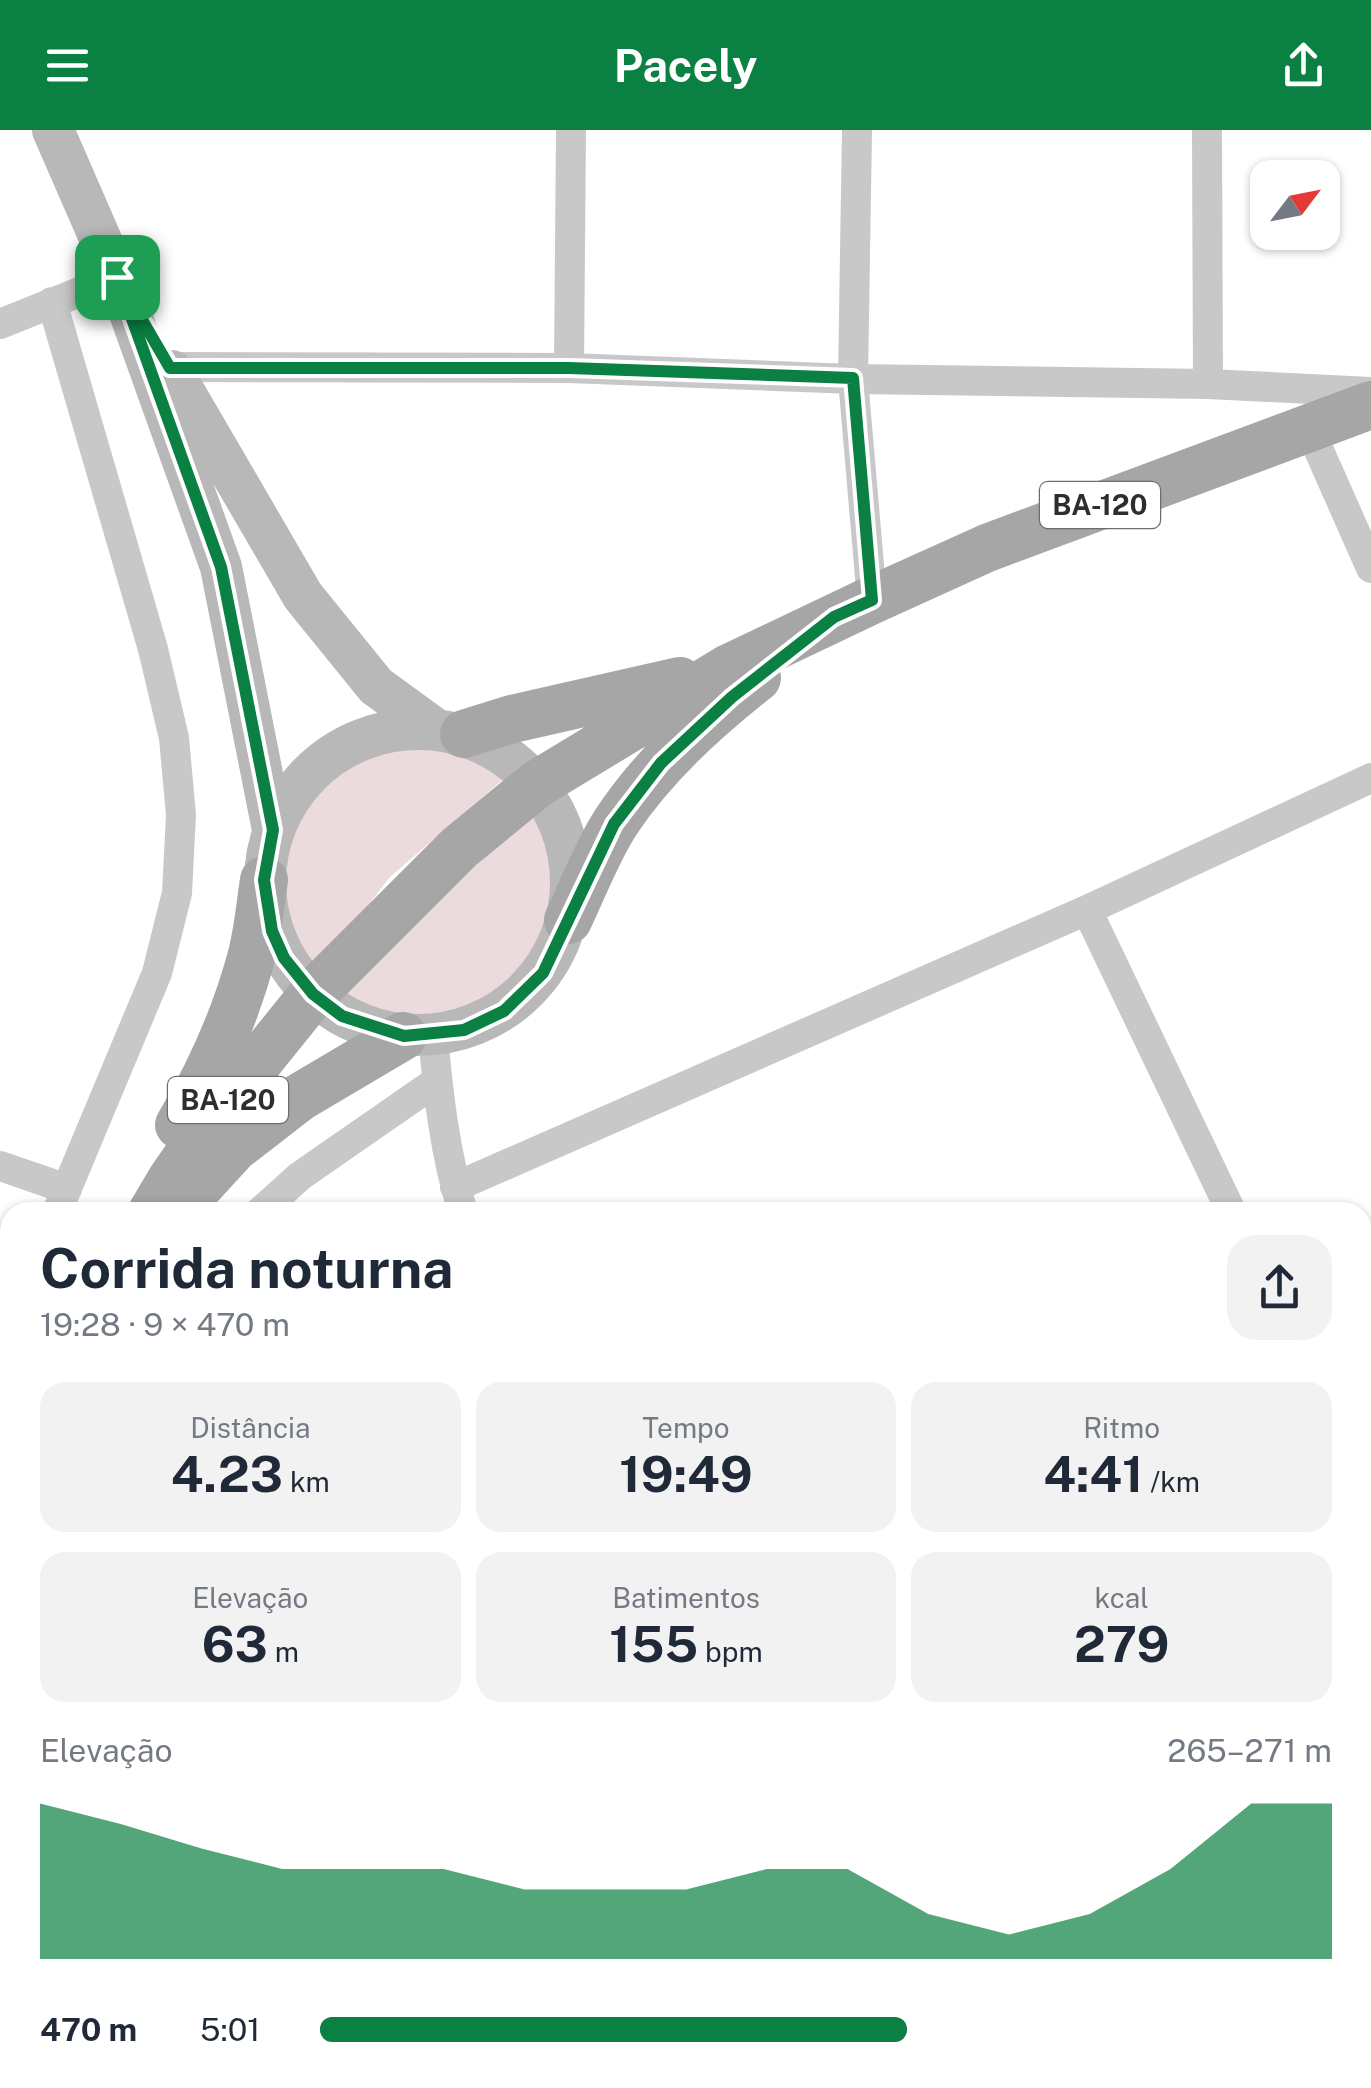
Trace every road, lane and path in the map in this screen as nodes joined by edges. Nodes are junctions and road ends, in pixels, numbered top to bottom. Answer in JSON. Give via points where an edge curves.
{"nodes":[{"id":1,"x":53,"y":130,"type":"edge"},
{"id":2,"x":571,"y":130,"type":"edge"},
{"id":3,"x":857,"y":130,"type":"edge"},
{"id":4,"x":1207,"y":130,"type":"edge"},
{"id":5,"x":117,"y":277,"type":"junction"},
{"id":6,"x":52,"y":302,"type":"junction"},
{"id":7,"x":0,"y":324,"type":"edge"},
{"id":8,"x":170,"y":368,"type":"junction"},
{"id":9,"x":569,"y":368,"type":"junction"},
{"id":10,"x":853,"y":378,"type":"junction"},
{"id":11,"x":1208,"y":384,"type":"junction"},
{"id":12,"x":1371,"y":392,"type":"edge"},
{"id":13,"x":1371,"y":405,"type":"edge"},
{"id":14,"x":1309,"y":428,"type":"junction"},
{"id":15,"x":1371,"y":568,"type":"edge"},
{"id":16,"x":852,"y":608,"type":"junction"},
{"id":17,"x":727,"y":669,"type":"junction"},
{"id":18,"x":450,"y":731,"type":"junction"},
{"id":19,"x":1371,"y":778,"type":"edge"},
{"id":20,"x":537,"y":784,"type":"junction"},
{"id":21,"x":273,"y":830,"type":"junction"},
{"id":22,"x":264,"y":880,"type":"junction"},
{"id":23,"x":1087,"y":910,"type":"junction"},
{"id":24,"x":568,"y":920,"type":"junction"},
{"id":25,"x":313,"y":994,"type":"junction"},
{"id":26,"x":418,"y":1035,"type":"junction"},
{"id":27,"x":437,"y":1081,"type":"junction"},
{"id":28,"x":0,"y":1166,"type":"edge"},
{"id":29,"x":459,"y":1200,"type":"edge"},
{"id":30,"x":62,"y":1201,"type":"edge"},
{"id":31,"x":142,"y":1202,"type":"edge"},
{"id":32,"x":158,"y":1202,"type":"edge"},
{"id":33,"x":184,"y":1202,"type":"edge"},
{"id":34,"x":271,"y":1202,"type":"edge"},
{"id":35,"x":1223,"y":1202,"type":"edge"}],
"edges":[{"from":1,"to":5,"type":"main road"},
{"from":2,"to":9,"type":"street"},
{"from":3,"to":10,"type":"street"},
{"from":4,"to":11,"type":"street"},
{"from":5,"to":6,"type":"street"},
{"from":5,"to":8,"type":"main road"},
{"from":5,"to":21,"type":"main road","via":[[221,567]]},
{"from":6,"to":7,"type":"street"},
{"from":6,"to":30,"type":"street","via":[[153,649],[174,738],[180,814],[177,893],[157,973]]},
{"from":8,"to":9,"type":"street"},
{"from":8,"to":18,"type":"main road","via":[[303,596],[376,686]]},
{"from":9,"to":10,"type":"street"},
{"from":10,"to":11,"type":"street"},
{"from":10,"to":16,"type":"street"},
{"from":11,"to":12,"type":"street"},
{"from":13,"to":14,"type":"main road","number":"BA-120"},
{"from":14,"to":15,"type":"street"},
{"from":14,"to":16,"type":"main road","number":"BA-120","via":[[988,548]]},
{"from":16,"to":17,"type":"main road","number":"BA-120"},
{"from":16,"to":24,"type":"main road","via":[[732,697],[661,763],[614,824]]},
{"from":17,"to":18,"type":"main road"},
{"from":17,"to":20,"type":"main road","number":"BA-120"},
{"from":18,"to":20,"type":"main road","via":[[511,759]]},
{"from":18,"to":21,"type":"main road","via":[[397,728],[356,740],[324,759],[292,793]]},
{"from":19,"to":23,"type":"street"},
{"from":20,"to":24,"type":"main road","via":[[566,845],[572,876]]},
{"from":20,"to":25,"type":"main road","number":"BA-120","via":[[458,848]]},
{"from":21,"to":22,"type":"main road"},
{"from":22,"to":25,"type":"main road","via":[[272,931]]},
{"from":22,"to":31,"type":"main road","via":[[252,957],[224,1036]]},
{"from":23,"to":29,"type":"street"},
{"from":23,"to":35,"type":"street"},
{"from":24,"to":26,"type":"main road","via":[[543,973],[504,1011],[464,1030]]},
{"from":25,"to":26,"type":"main road","via":[[342,1016]]},
{"from":25,"to":32,"type":"main road","number":"BA-120","via":[[218,1112]]},
{"from":26,"to":27,"type":"street"},
{"from":26,"to":33,"type":"main road","via":[[300,1097],[234,1148]]},
{"from":27,"to":29,"type":"street"},
{"from":27,"to":34,"type":"street"},
{"from":28,"to":30,"type":"street"}]}
